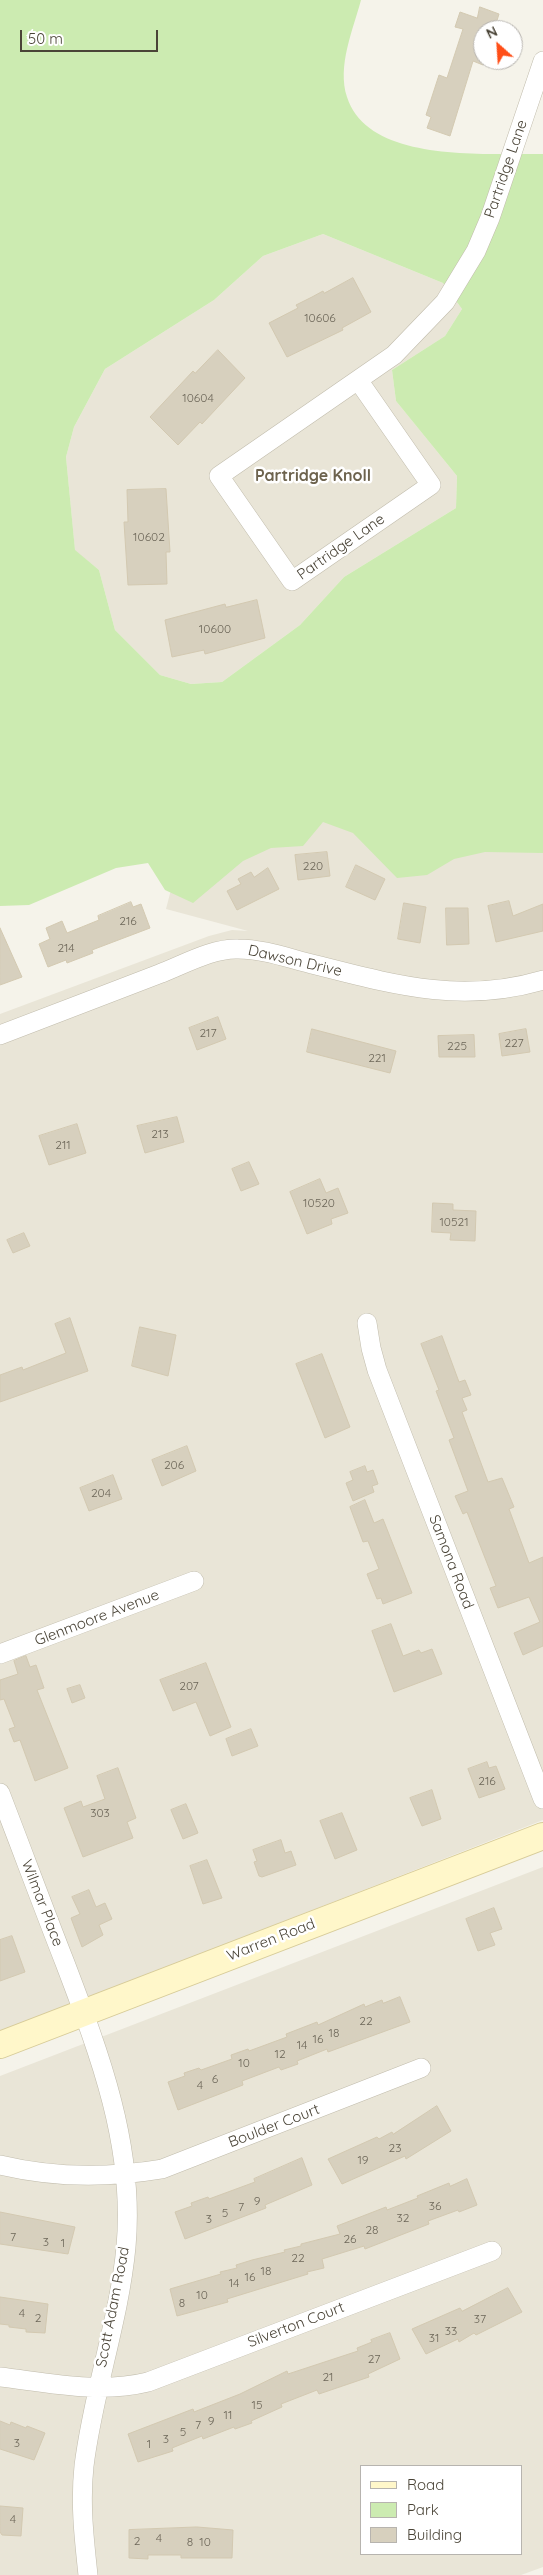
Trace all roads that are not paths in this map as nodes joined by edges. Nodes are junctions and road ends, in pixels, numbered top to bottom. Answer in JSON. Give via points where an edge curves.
{"nodes":[{"id":1,"x":543,"y":61,"type":"edge"},
{"id":2,"x":358,"y":380,"type":"junction"},
{"id":3,"x":543,"y":980,"type":"edge"},
{"id":4,"x":0,"y":1036,"type":"edge"},
{"id":5,"x":367,"y":1323,"type":"dead end"},
{"id":6,"x":194,"y":1581,"type":"dead end"},
{"id":7,"x":0,"y":1654,"type":"edge"},
{"id":8,"x":0,"y":1793,"type":"edge"},
{"id":9,"x":543,"y":1800,"type":"edge"},
{"id":10,"x":543,"y":1836,"type":"edge"},
{"id":11,"x":84,"y":2012,"type":"junction"},
{"id":12,"x":0,"y":2044,"type":"edge"},
{"id":13,"x":421,"y":2068,"type":"dead end"},
{"id":14,"x":0,"y":2165,"type":"edge"},
{"id":15,"x":125,"y":2175,"type":"junction"},
{"id":16,"x":492,"y":2250,"type":"dead end"},
{"id":17,"x":0,"y":2377,"type":"edge"},
{"id":18,"x":97,"y":2388,"type":"junction"},
{"id":19,"x":88,"y":2575,"type":"edge"}],
"edges":[{"from":1,"to":2,"type":"street","name":"Partridge Lane","via":[[490,218],[461,277],[445,302],[420,329],[394,355]]},
{"from":2,"to":2,"type":"street","name":"Partridge Lane","via":[[219,476],[292,581],[431,485]]},
{"from":3,"to":4,"type":"street","name":"Dawson Drive","via":[[492,992],[420,990],[262,951],[236,949],[197,959]]},
{"from":5,"to":9,"type":"street","name":"Samona Road","via":[[377,1370]]},
{"from":6,"to":7,"type":"street","name":"Glenmoore Avenue"},
{"from":8,"to":11,"type":"street","name":"Wilmar Place"},
{"from":10,"to":11,"type":"street","name":"Warren Road"},
{"from":11,"to":12,"type":"street","name":"Warren Road"},
{"from":11,"to":15,"type":"street","name":"Scott Adam Road","via":[[111,2093]]},
{"from":13,"to":15,"type":"street","name":"Boulder Court","via":[[162,2169]]},
{"from":14,"to":15,"type":"street","name":"Boulder Court","via":[[71,2176]]},
{"from":15,"to":18,"type":"street","name":"Scott Adam Road","via":[[126,2230],[122,2274]]},
{"from":16,"to":18,"type":"street","name":"Silverton Court","via":[[148,2382]]},
{"from":17,"to":18,"type":"street","name":"Silverton Court"},
{"from":18,"to":19,"type":"street","name":"Scott Adam Road","via":[[84,2466],[82,2501]]}]}
